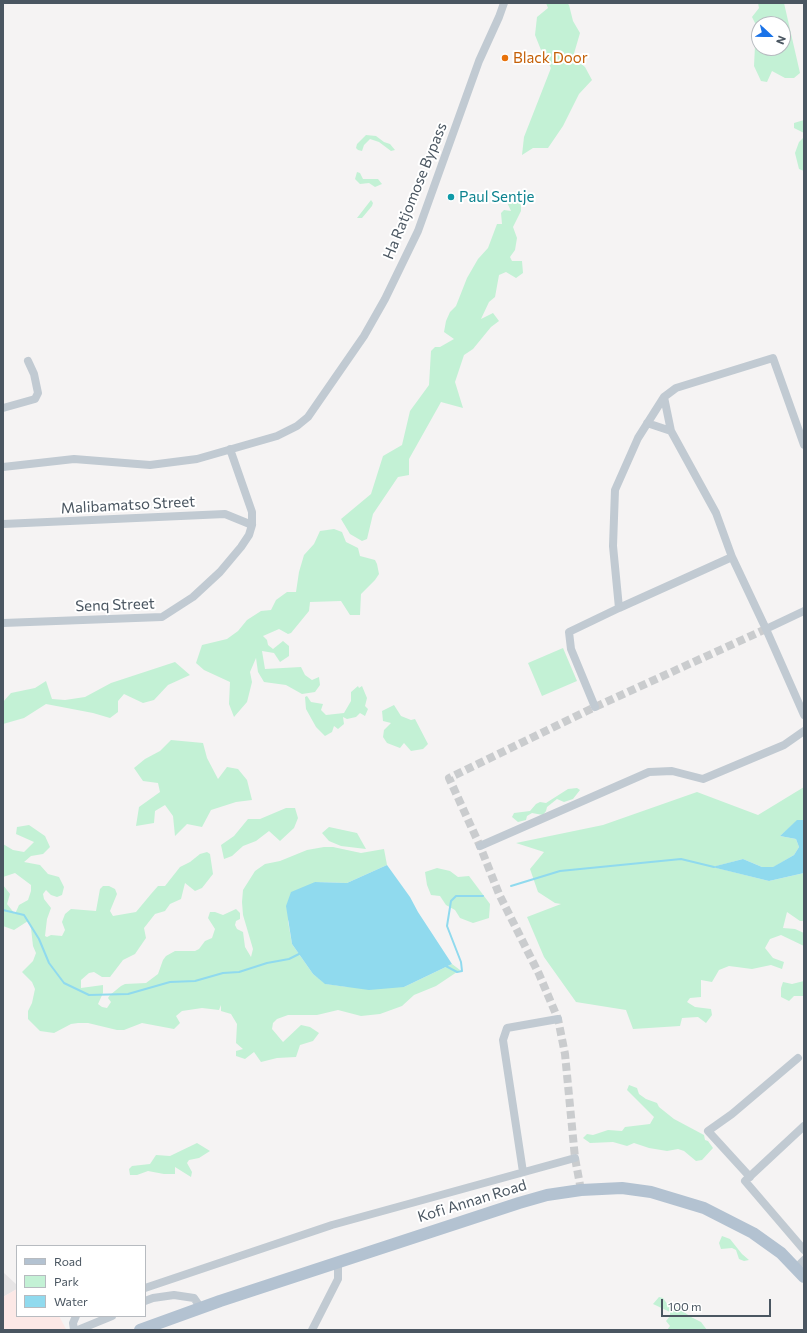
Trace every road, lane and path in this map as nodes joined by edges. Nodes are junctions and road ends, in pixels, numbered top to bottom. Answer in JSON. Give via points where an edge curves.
{"nodes":[{"id":1,"x":504,"y":3,"type":"edge"},
{"id":2,"x":28,"y":361,"type":"dead end"},
{"id":3,"x":664,"y":397,"type":"junction"},
{"id":4,"x":3,"y":408,"type":"edge"},
{"id":5,"x":647,"y":423,"type":"junction"},
{"id":6,"x":671,"y":431,"type":"junction"},
{"id":7,"x":804,"y":445,"type":"edge"},
{"id":8,"x":230,"y":449,"type":"junction"},
{"id":9,"x":3,"y":467,"type":"edge"},
{"id":10,"x":3,"y":524,"type":"edge"},
{"id":11,"x":252,"y":525,"type":"junction"},
{"id":12,"x":732,"y":557,"type":"junction"},
{"id":13,"x":619,"y":608,"type":"junction"},
{"id":14,"x":804,"y":611,"type":"edge"},
{"id":15,"x":3,"y":623,"type":"edge"},
{"id":16,"x":766,"y":629,"type":"junction"},
{"id":17,"x":595,"y":708,"type":"dead end"},
{"id":18,"x":804,"y":715,"type":"edge"},
{"id":19,"x":804,"y":731,"type":"edge"},
{"id":20,"x":480,"y":846,"type":"dead end"},
{"id":21,"x":558,"y":1019,"type":"dead end"},
{"id":22,"x":798,"y":1058,"type":"dead end"},
{"id":23,"x":804,"y":1126,"type":"edge"},
{"id":24,"x":575,"y":1158,"type":"dead end"},
{"id":25,"x":523,"y":1172,"type":"junction"},
{"id":26,"x":750,"y":1177,"type":"junction"},
{"id":27,"x":804,"y":1250,"type":"edge"},
{"id":28,"x":338,"y":1264,"type":"junction"},
{"id":29,"x":801,"y":1268,"type":"edge"},
{"id":30,"x":146,"y":1288,"type":"edge"},
{"id":31,"x":146,"y":1301,"type":"edge"},
{"id":32,"x":201,"y":1308,"type":"junction"},
{"id":33,"x":76,"y":1317,"type":"edge"},
{"id":34,"x":110,"y":1317,"type":"edge"},
{"id":35,"x":74,"y":1330,"type":"edge"},
{"id":36,"x":78,"y":1330,"type":"edge"},
{"id":37,"x":140,"y":1330,"type":"edge"},
{"id":38,"x":312,"y":1330,"type":"edge"}],
"edges":[{"from":1,"to":8,"type":"street","name":"Ha Ratjomose Bypass","via":[[479,62],[418,231],[364,336],[308,417],[277,436]]},
{"from":2,"to":4,"type":"street","via":[[38,393],[35,399]]},
{"from":3,"to":5,"type":"street"},
{"from":3,"to":6,"type":"street"},
{"from":3,"to":7,"type":"street","via":[[676,388],[773,358]]},
{"from":5,"to":6,"type":"street"},
{"from":5,"to":13,"type":"street","via":[[615,490],[613,546]]},
{"from":6,"to":12,"type":"street","via":[[716,513]]},
{"from":8,"to":9,"type":"street","name":"Ha Ratjomose Bypass","via":[[196,459],[150,465],[74,459]]},
{"from":8,"to":11,"type":"street","via":[[252,512]]},
{"from":10,"to":11,"type":"street","name":"Malibamatso Street","via":[[225,514]]},
{"from":11,"to":15,"type":"street","name":"Senq Street","via":[[241,546],[220,572],[192,597],[162,617]]},
{"from":12,"to":13,"type":"street"},
{"from":12,"to":16,"type":"street"},
{"from":13,"to":17,"type":"street","via":[[568,632],[571,649]]},
{"from":14,"to":16,"type":"street"},
{"from":16,"to":18,"type":"street"},
{"from":19,"to":20,"type":"street","via":[[784,745],[703,779],[672,771],[649,772]]},
{"from":21,"to":25,"type":"street","via":[[507,1028],[503,1040]]},
{"from":22,"to":26,"type":"street","via":[[708,1132]]},
{"from":23,"to":26,"type":"street"},
{"from":24,"to":25,"type":"street"},
{"from":25,"to":30,"type":"street","via":[[325,1227]]},
{"from":26,"to":27,"type":"street","via":[[745,1181]]},
{"from":28,"to":29,"type":"main road","name":"Kofi Annan Road","via":[[426,1232],[526,1201],[581,1190],[622,1188],[670,1196],[719,1214],[753,1233]]},
{"from":28,"to":32,"type":"main road","name":"Kofi Annan Road"},
{"from":28,"to":38,"type":"street","via":[[338,1279]]},
{"from":31,"to":32,"type":"street","via":[[174,1295],[194,1298]]},
{"from":32,"to":37,"type":"main road","name":"Kofi Annan Road"},
{"from":33,"to":35,"type":"street"},
{"from":34,"to":36,"type":"street"}]}
